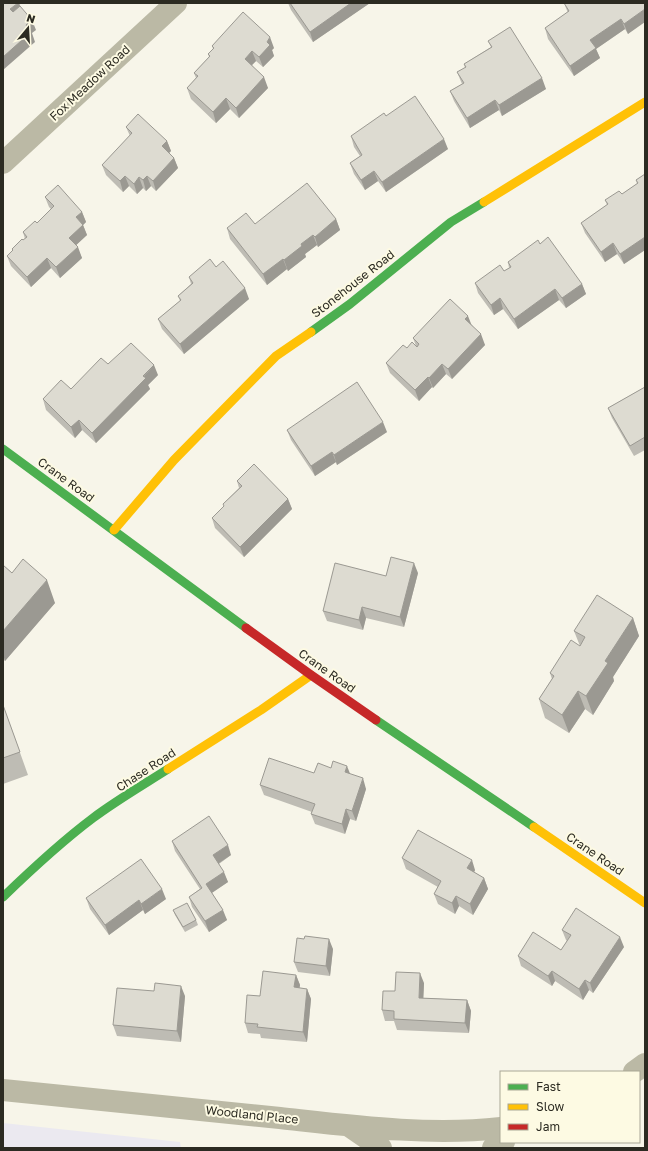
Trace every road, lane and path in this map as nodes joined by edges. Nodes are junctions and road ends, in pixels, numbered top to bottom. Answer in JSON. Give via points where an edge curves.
{"nodes":[{"id":1,"x":176,"y":3,"type":"edge"},
{"id":2,"x":645,"y":102,"type":"edge"},
{"id":3,"x":3,"y":163,"type":"edge"},
{"id":4,"x":3,"y":449,"type":"edge"},
{"id":5,"x":114,"y":530,"type":"junction"},
{"id":6,"x":311,"y":675,"type":"junction"},
{"id":7,"x":3,"y":897,"type":"edge"},
{"id":8,"x":645,"y":904,"type":"edge"},
{"id":9,"x":645,"y":1064,"type":"edge"},
{"id":10,"x":635,"y":1071,"type":"edge"},
{"id":11,"x":3,"y":1090,"type":"edge"},
{"id":12,"x":348,"y":1125,"type":"junction"},
{"id":13,"x":500,"y":1128,"type":"edge"},
{"id":14,"x":502,"y":1143,"type":"edge"},
{"id":15,"x":381,"y":1148,"type":"edge"},
{"id":16,"x":493,"y":1148,"type":"edge"}],
"edges":[{"from":1,"to":3,"type":"street","name":"Fox Meadow Road"},
{"from":2,"to":5,"type":"street","name":"Stonehouse Road","via":[[451,222],[350,304],[276,356],[174,460]]},
{"from":4,"to":5,"type":"street","name":"Crane Road"},
{"from":5,"to":6,"type":"street","name":"Crane Road"},
{"from":6,"to":7,"type":"street","name":"Chase Road","via":[[95,817],[51,852]]},
{"from":6,"to":8,"type":"street","name":"Crane Road"},
{"from":9,"to":10,"type":"street"},
{"from":11,"to":12,"type":"street","name":"Woodland Place"},
{"from":12,"to":13,"type":"street","name":"Woodland Place","via":[[446,1132]]},
{"from":12,"to":15,"type":"street"},
{"from":14,"to":16,"type":"street"}]}
